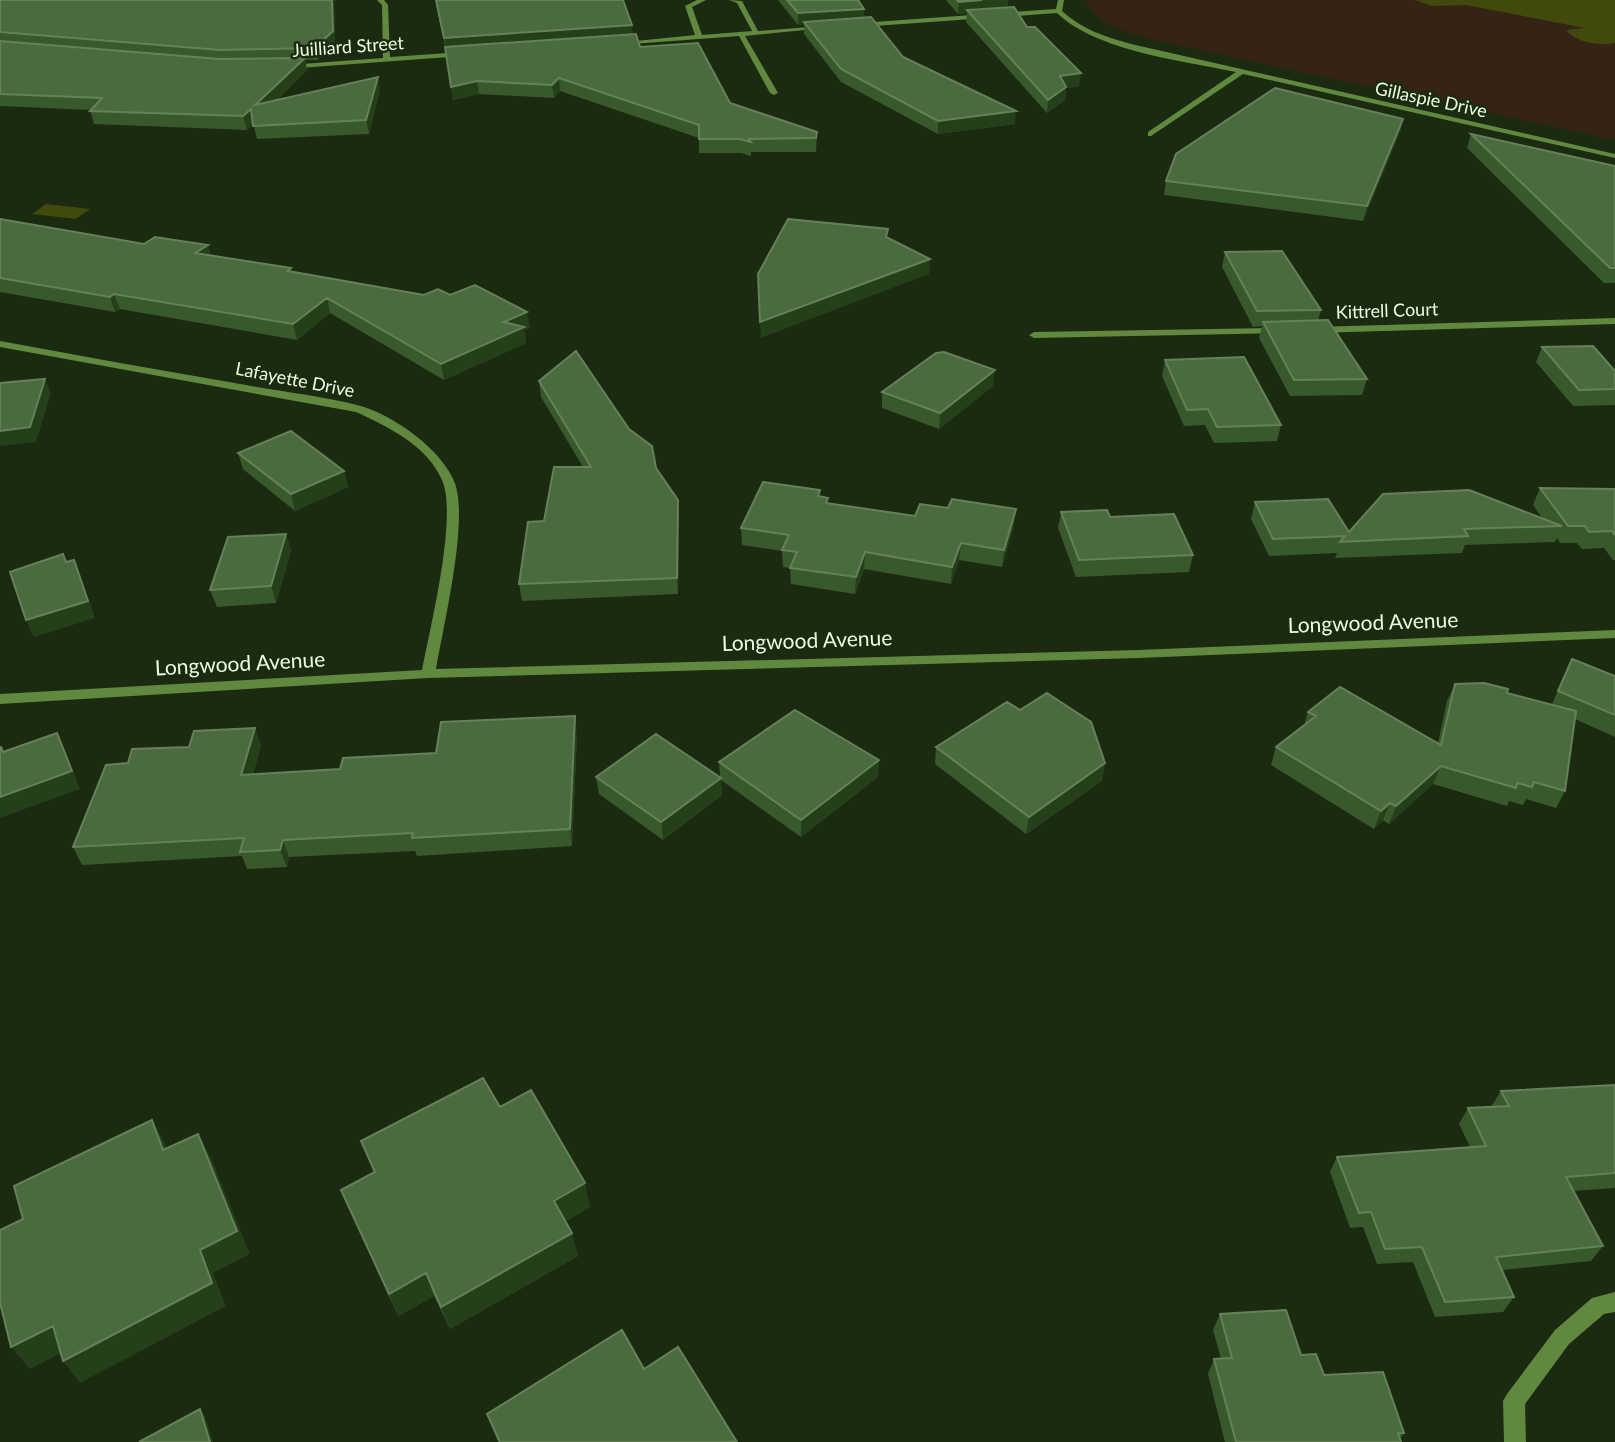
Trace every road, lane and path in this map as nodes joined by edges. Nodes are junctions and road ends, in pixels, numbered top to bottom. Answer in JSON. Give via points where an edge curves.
{"nodes":[{"id":1,"x":380,"y":0,"type":"edge"},
{"id":2,"x":703,"y":0,"type":"edge"},
{"id":3,"x":732,"y":0,"type":"edge"},
{"id":4,"x":1061,"y":0,"type":"edge"},
{"id":5,"x":1059,"y":10,"type":"junction"},
{"id":6,"x":844,"y":26,"type":"edge"},
{"id":7,"x":831,"y":27,"type":"edge"},
{"id":8,"x":756,"y":33,"type":"junction"},
{"id":9,"x":741,"y":34,"type":"junction"},
{"id":10,"x":699,"y":37,"type":"junction"},
{"id":11,"x":610,"y":43,"type":"edge"},
{"id":12,"x":477,"y":53,"type":"edge"},
{"id":13,"x":387,"y":60,"type":"junction"},
{"id":14,"x":273,"y":68,"type":"edge"},
{"id":15,"x":1240,"y":73,"type":"junction"},
{"id":16,"x":774,"y":93,"type":"dead end"},
{"id":17,"x":1151,"y":134,"type":"dead end"},
{"id":18,"x":1615,"y":156,"type":"edge"},
{"id":19,"x":1615,"y":321,"type":"edge"},
{"id":20,"x":1034,"y":335,"type":"dead end"},
{"id":21,"x":0,"y":344,"type":"edge"},
{"id":22,"x":1615,"y":634,"type":"edge"},
{"id":23,"x":428,"y":674,"type":"junction"},
{"id":24,"x":0,"y":699,"type":"edge"},
{"id":25,"x":1615,"y":1302,"type":"edge"},
{"id":26,"x":1515,"y":1442,"type":"edge"}],
"edges":[{"from":1,"to":13,"type":"street","via":[[385,5]]},
{"from":2,"to":10,"type":"street","via":[[688,6]]},
{"from":3,"to":8,"type":"street","via":[[740,2]]},
{"from":4,"to":5,"type":"street"},
{"from":5,"to":6,"type":"street"},
{"from":5,"to":15,"type":"street","name":"Gillaspie Drive","via":[[1067,19],[1110,40]]},
{"from":7,"to":8,"type":"street"},
{"from":8,"to":9,"type":"street"},
{"from":9,"to":10,"type":"street"},
{"from":9,"to":16,"type":"street"},
{"from":10,"to":11,"type":"street"},
{"from":12,"to":13,"type":"street","name":"Juilliard Street"},
{"from":13,"to":14,"type":"street","name":"Juilliard Street"},
{"from":15,"to":17,"type":"street"},
{"from":15,"to":18,"type":"street","name":"Gillaspie Drive"},
{"from":19,"to":20,"type":"street","name":"Kittrell Court"},
{"from":21,"to":23,"type":"street","name":"Lafayette Drive","via":[[359,409],[402,430],[431,454],[450,485],[453,520]]},
{"from":22,"to":23,"type":"street","name":"Longwood Avenue","via":[[1138,654]]},
{"from":23,"to":24,"type":"street","name":"Longwood Avenue"},
{"from":25,"to":26,"type":"street","via":[[1599,1305],[1562,1337],[1514,1401]]}]}
